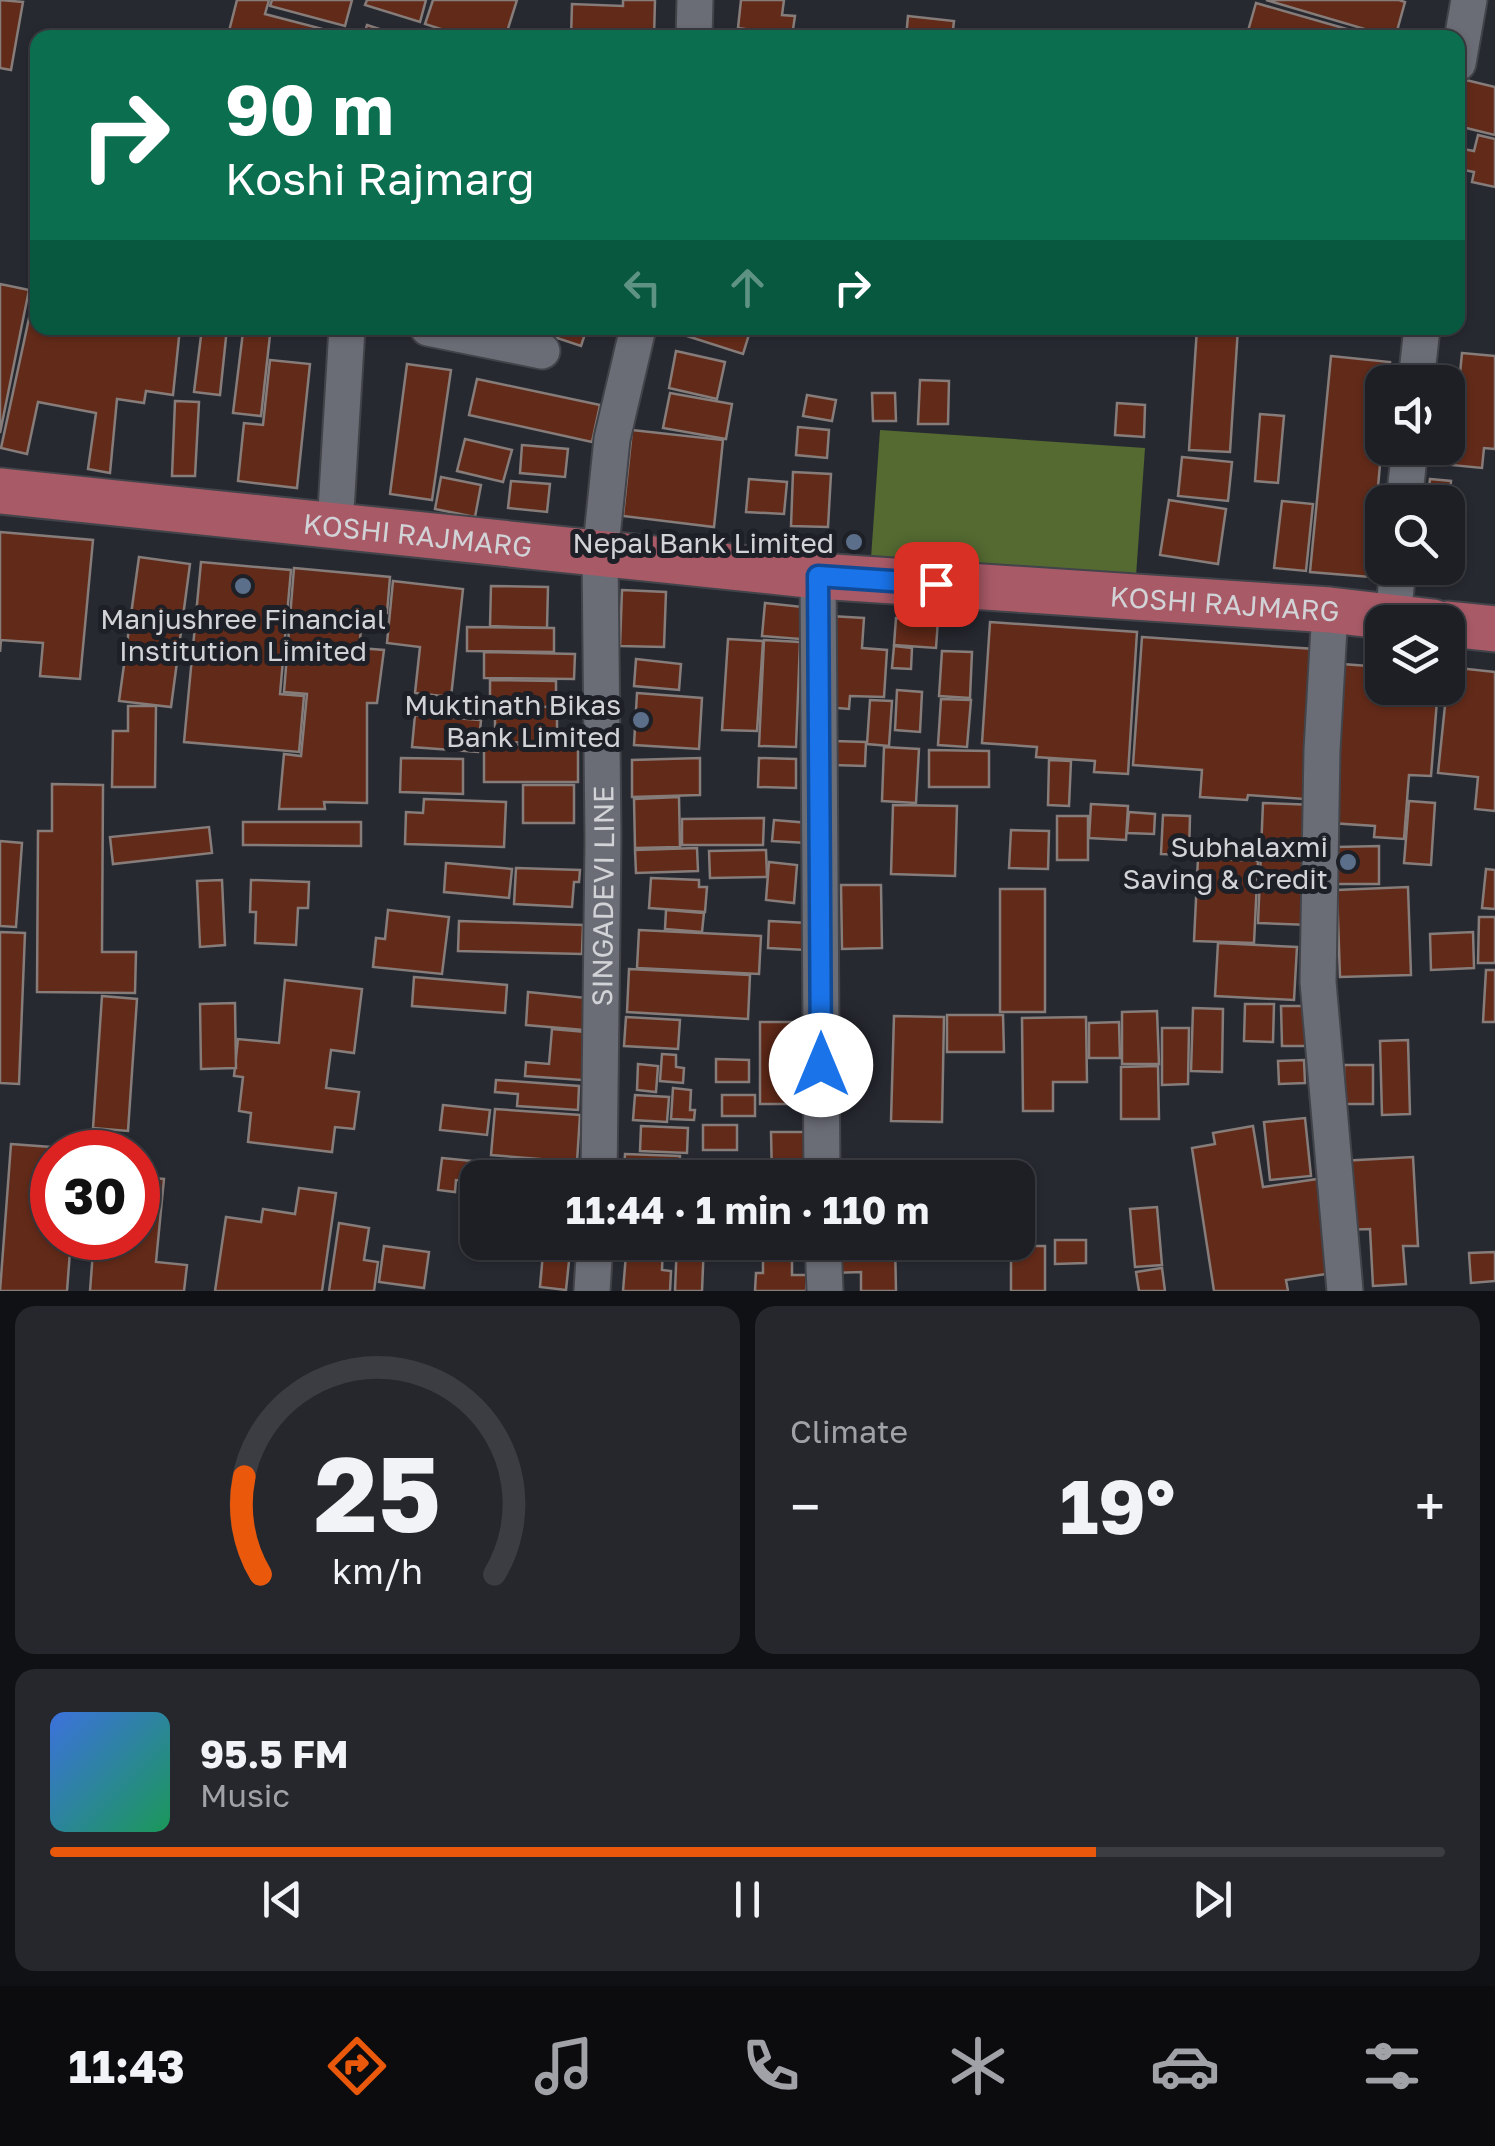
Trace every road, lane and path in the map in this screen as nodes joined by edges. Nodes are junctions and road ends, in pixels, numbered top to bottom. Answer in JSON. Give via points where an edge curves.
{"nodes":[{"id":1,"x":695,"y":0,"type":"edge"},
{"id":2,"x":1469,"y":0,"type":"edge"},
{"id":3,"x":694,"y":30,"type":"edge"},
{"id":4,"x":1464,"y":30,"type":"edge"},
{"id":5,"x":347,"y":335,"type":"edge"},
{"id":6,"x":461,"y":335,"type":"edge"},
{"id":7,"x":636,"y":335,"type":"edge"},
{"id":8,"x":1421,"y":335,"type":"edge"},
{"id":9,"x":542,"y":352,"type":"dead end"},
{"id":10,"x":1418,"y":365,"type":"edge"},
{"id":11,"x":0,"y":491,"type":"edge"},
{"id":12,"x":335,"y":528,"type":"junction"},
{"id":13,"x":600,"y":556,"type":"junction"},
{"id":14,"x":818,"y":576,"type":"junction"},
{"id":15,"x":1330,"y":610,"type":"junction"},
{"id":16,"x":1365,"y":614,"type":"edge"},
{"id":17,"x":1465,"y":626,"type":"edge"},
{"id":18,"x":1495,"y":629,"type":"edge"},
{"id":19,"x":598,"y":1160,"type":"edge"},
{"id":20,"x":822,"y":1160,"type":"edge"},
{"id":21,"x":593,"y":1260,"type":"edge"},
{"id":22,"x":823,"y":1260,"type":"edge"},
{"id":23,"x":592,"y":1291,"type":"edge"},
{"id":24,"x":824,"y":1291,"type":"edge"},
{"id":25,"x":1345,"y":1291,"type":"edge"}],
"edges":[{"from":1,"to":3,"type":"street"},
{"from":2,"to":4,"type":"street"},
{"from":5,"to":12,"type":"street"},
{"from":6,"to":9,"type":"street"},
{"from":7,"to":13,"type":"street","name":"SINGADEVI LINE","via":[[612,439]]},
{"from":8,"to":10,"type":"street"},
{"from":11,"to":12,"type":"main road","name":"KOSHI RAJMARG"},
{"from":12,"to":13,"type":"main road","name":"KOSHI RAJMARG"},
{"from":13,"to":14,"type":"main road","name":"KOSHI RAJMARG"},
{"from":13,"to":19,"type":"street","name":"SINGADEVI LINE"},
{"from":14,"to":15,"type":"main road","name":"KOSHI RAJMARG"},
{"from":14,"to":20,"type":"street"},
{"from":15,"to":16,"type":"main road","name":"KOSHI RAJMARG"},
{"from":15,"to":25,"type":"street","via":[[1318,982]]},
{"from":17,"to":18,"type":"main road"},
{"from":21,"to":23,"type":"street"},
{"from":22,"to":24,"type":"street"}]}
